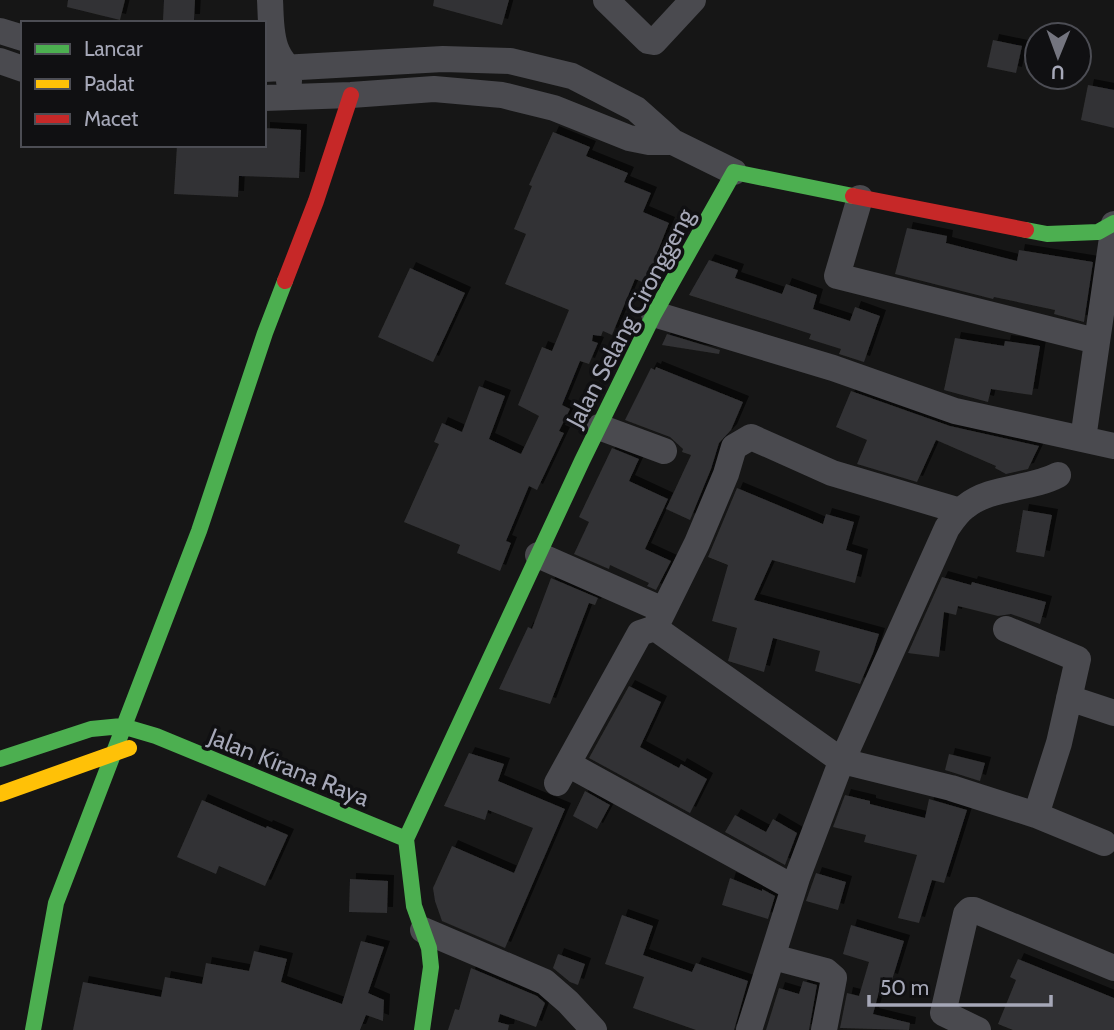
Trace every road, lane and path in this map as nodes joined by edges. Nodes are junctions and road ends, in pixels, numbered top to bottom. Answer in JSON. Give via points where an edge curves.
{"nodes":[{"id":1,"x":271,"y":0,"type":"edge"},
{"id":2,"x":606,"y":0,"type":"edge"},
{"id":3,"x":693,"y":0,"type":"edge"},
{"id":4,"x":0,"y":30,"type":"edge"},
{"id":5,"x":21,"y":37,"type":"edge"},
{"id":6,"x":450,"y":60,"type":"junction"},
{"id":7,"x":0,"y":61,"type":"edge"},
{"id":8,"x":21,"y":68,"type":"edge"},
{"id":9,"x":276,"y":69,"type":"edge"},
{"id":10,"x":444,"y":89,"type":"junction"},
{"id":11,"x":351,"y":95,"type":"junction"},
{"id":12,"x":276,"y":98,"type":"edge"},
{"id":13,"x":673,"y":142,"type":"junction"},
{"id":14,"x":734,"y":172,"type":"junction"},
{"id":15,"x":860,"y":198,"type":"junction"},
{"id":16,"x":1114,"y":223,"type":"edge"},
{"id":17,"x":654,"y":314,"type":"junction"},
{"id":18,"x":1096,"y":341,"type":"junction"},
{"id":19,"x":599,"y":427,"type":"junction"},
{"id":20,"x":1083,"y":439,"type":"junction"},
{"id":21,"x":1114,"y":446,"type":"edge"},
{"id":22,"x":664,"y":451,"type":"dead end"},
{"id":23,"x":1058,"y":475,"type":"dead end"},
{"id":24,"x":960,"y":511,"type":"junction"},
{"id":25,"x":538,"y":555,"type":"junction"},
{"id":26,"x":659,"y":619,"type":"junction"},
{"id":27,"x":1006,"y":629,"type":"dead end"},
{"id":28,"x":1069,"y":698,"type":"junction"},
{"id":29,"x":1114,"y":713,"type":"edge"},
{"id":30,"x":122,"y":726,"type":"junction"},
{"id":31,"x":156,"y":736,"type":"junction"},
{"id":32,"x":114,"y":755,"type":"junction"},
{"id":33,"x":0,"y":759,"type":"edge"},
{"id":34,"x":842,"y":761,"type":"junction"},
{"id":35,"x":0,"y":794,"type":"edge"},
{"id":36,"x":1036,"y":815,"type":"junction"},
{"id":37,"x":406,"y":839,"type":"junction"},
{"id":38,"x":1104,"y":843,"type":"dead end"},
{"id":39,"x":794,"y":888,"type":"junction"},
{"id":40,"x":423,"y":930,"type":"junction"},
{"id":41,"x":773,"y":957,"type":"junction"},
{"id":42,"x":1114,"y":968,"type":"edge"},
{"id":43,"x":33,"y":1030,"type":"edge"},
{"id":44,"x":422,"y":1030,"type":"edge"},
{"id":45,"x":594,"y":1030,"type":"edge"},
{"id":46,"x":749,"y":1030,"type":"edge"},
{"id":47,"x":824,"y":1030,"type":"edge"},
{"id":48,"x":978,"y":1030,"type":"edge"}],
"edges":[{"from":1,"to":9,"type":"street"},
{"from":2,"to":3,"type":"street","via":[[654,42]]},
{"from":4,"to":5,"type":"street"},
{"from":6,"to":9,"type":"street"},
{"from":6,"to":10,"type":"street"},
{"from":6,"to":13,"type":"street","via":[[510,61],[572,76],[636,109]]},
{"from":7,"to":8,"type":"street"},
{"from":9,"to":12,"type":"street"},
{"from":10,"to":11,"type":"street"},
{"from":10,"to":13,"type":"street","via":[[502,95],[554,108],[629,138]]},
{"from":11,"to":12,"type":"street"},
{"from":11,"to":30,"type":"street","via":[[199,531]]},
{"from":13,"to":14,"type":"street"},
{"from":14,"to":15,"type":"street"},
{"from":14,"to":17,"type":"street","name":"Jalan Selang Cironggeng"},
{"from":15,"to":16,"type":"street","via":[[1046,234],[1098,232]]},
{"from":15,"to":18,"type":"street","via":[[837,276]]},
{"from":16,"to":18,"type":"street"},
{"from":17,"to":19,"type":"street","name":"Jalan Selang Cironggeng"},
{"from":17,"to":20,"type":"street","via":[[956,411]]},
{"from":18,"to":20,"type":"street"},
{"from":19,"to":22,"type":"street"},
{"from":19,"to":25,"type":"street","name":"Jalan Selang Cironggeng"},
{"from":20,"to":21,"type":"street"},
{"from":23,"to":24,"type":"street","via":[[976,500]]},
{"from":24,"to":26,"type":"street","via":[[832,473],[751,437],[734,447],[697,543]]},
{"from":24,"to":34,"type":"street","via":[[932,557]]},
{"from":25,"to":26,"type":"street"},
{"from":25,"to":37,"type":"street","name":"Jalan Selang Cironggeng"},
{"from":26,"to":34,"type":"street"},
{"from":26,"to":39,"type":"street","via":[[640,633],[562,774]]},
{"from":27,"to":28,"type":"street","via":[[1078,659]]},
{"from":28,"to":29,"type":"street"},
{"from":28,"to":36,"type":"street"},
{"from":30,"to":31,"type":"street","name":"Jalan Kirana Raya"},
{"from":30,"to":32,"type":"street"},
{"from":30,"to":33,"type":"street","name":"Jalan Kirana Raya","via":[[91,729]]},
{"from":31,"to":32,"type":"street"},
{"from":31,"to":37,"type":"street","name":"Jalan Kirana Raya"},
{"from":32,"to":35,"type":"street"},
{"from":32,"to":43,"type":"street","via":[[56,903]]},
{"from":34,"to":36,"type":"street"},
{"from":34,"to":39,"type":"street"},
{"from":36,"to":38,"type":"street"},
{"from":37,"to":40,"type":"street","via":[[414,906]]},
{"from":39,"to":41,"type":"street"},
{"from":40,"to":44,"type":"street","via":[[431,967]]},
{"from":40,"to":45,"type":"street","via":[[545,982]]},
{"from":41,"to":46,"type":"street"},
{"from":41,"to":47,"type":"street","via":[[827,971],[834,978]]},
{"from":42,"to":48,"type":"street","via":[[970,910],[943,1013]]}]}
